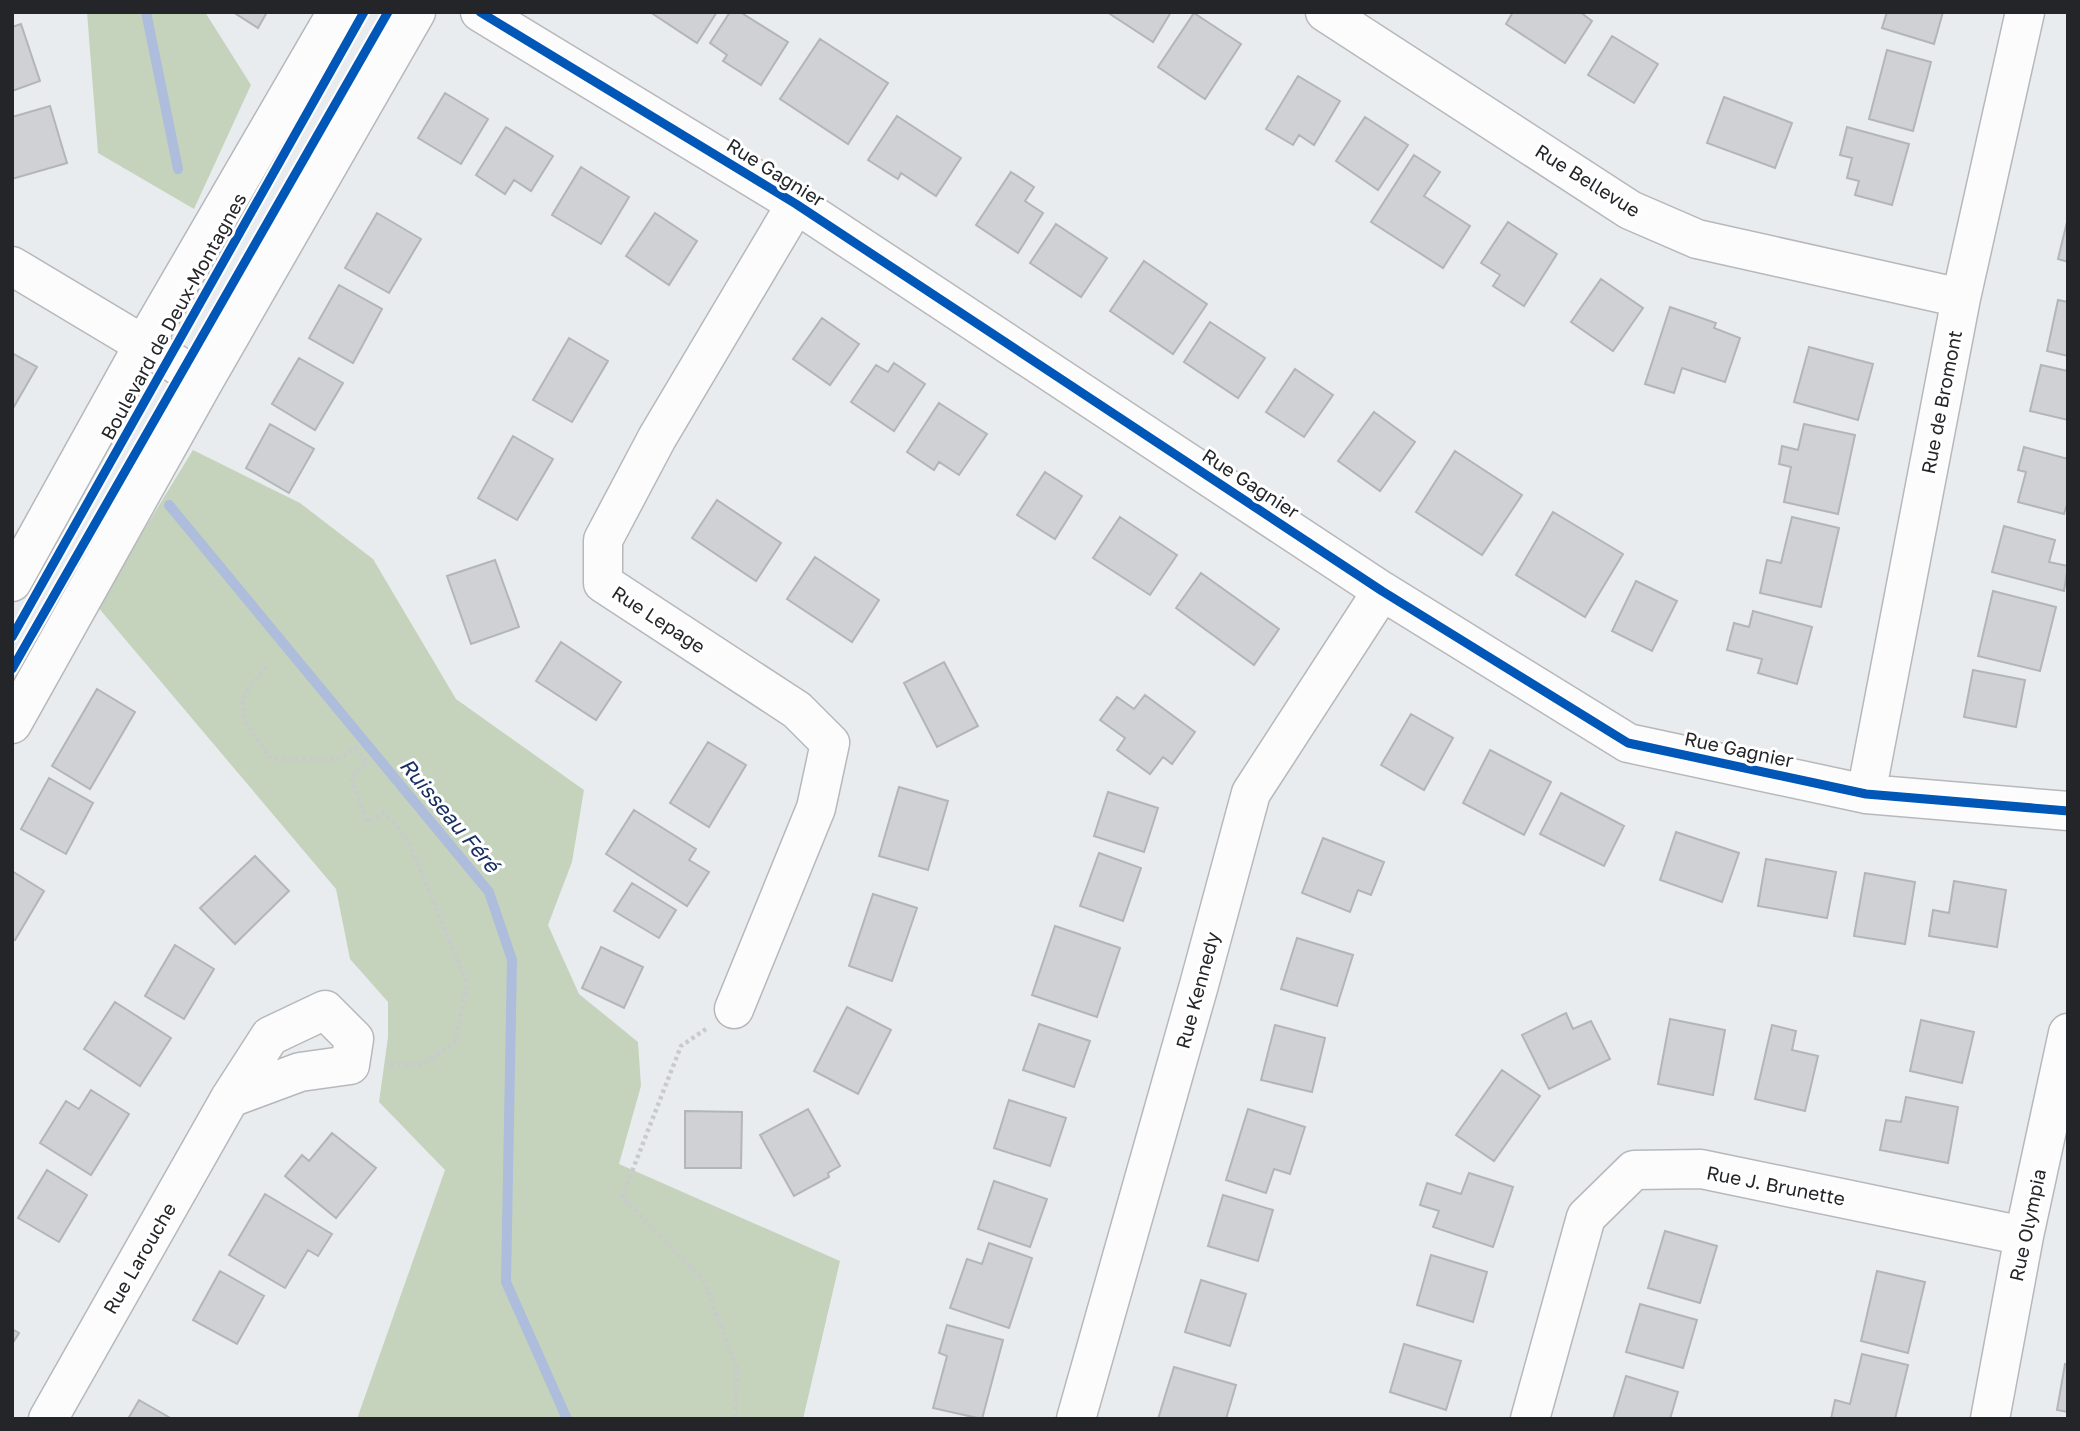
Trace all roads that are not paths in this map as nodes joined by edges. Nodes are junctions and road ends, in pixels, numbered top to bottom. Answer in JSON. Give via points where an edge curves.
{"nodes":[{"id":1,"x":337,"y":12,"type":"edge"},
{"id":2,"x":416,"y":12,"type":"edge"},
{"id":3,"x":480,"y":12,"type":"edge"},
{"id":4,"x":1325,"y":12,"type":"edge"},
{"id":5,"x":2025,"y":12,"type":"edge"},
{"id":6,"x":796,"y":204,"type":"junction"},
{"id":7,"x":12,"y":266,"type":"edge"},
{"id":8,"x":1962,"y":298,"type":"junction"},
{"id":9,"x":144,"y":344,"type":"junction"},
{"id":10,"x":204,"y":381,"type":"junction"},
{"id":11,"x":12,"y":582,"type":"edge"},
{"id":12,"x":1382,"y":592,"type":"junction"},
{"id":13,"x":12,"y":724,"type":"edge"},
{"id":14,"x":1866,"y":794,"type":"junction"},
{"id":15,"x":2068,"y":811,"type":"edge"},
{"id":16,"x":734,"y":1009,"type":"road end"},
{"id":17,"x":2068,"y":1033,"type":"edge"},
{"id":18,"x":2067,"y":1039,"type":"edge"},
{"id":19,"x":230,"y":1098,"type":"junction"},
{"id":20,"x":2058,"y":1127,"type":"edge"},
{"id":21,"x":2024,"y":1236,"type":"junction"},
{"id":22,"x":47,"y":1419,"type":"edge"},
{"id":23,"x":1076,"y":1419,"type":"edge"},
{"id":24,"x":1530,"y":1419,"type":"edge"},
{"id":25,"x":1990,"y":1419,"type":"edge"}],
"edges":[{"from":1,"to":9,"type":"street","name":"Boulevard de Deux-Montagnes"},
{"from":2,"to":10,"type":"street"},
{"from":3,"to":6,"type":"street","name":"Rue Gagnier"},
{"from":4,"to":8,"type":"street","name":"Rue Bellevue","via":[[1630,210],[1697,239]]},
{"from":5,"to":8,"type":"street","name":"Rue de Bromont"},
{"from":6,"to":12,"type":"street","name":"Rue Gagnier"},
{"from":6,"to":16,"type":"street","name":"Rue Lepage","via":[[657,438],[603,540],[603,583],[797,710],[830,743],[816,808]]},
{"from":7,"to":9,"type":"street"},
{"from":8,"to":14,"type":"street","name":"Rue de Bromont"},
{"from":9,"to":10,"type":"street"},
{"from":9,"to":11,"type":"street","name":"Boulevard de Deux-Montagnes"},
{"from":10,"to":13,"type":"street"},
{"from":12,"to":14,"type":"street","name":"Rue Gagnier","via":[[1628,743]]},
{"from":12,"to":23,"type":"street","name":"Rue Kennedy","via":[[1251,793]]},
{"from":14,"to":15,"type":"street","name":"Rue Gagnier"},
{"from":17,"to":18,"type":"street","name":"Rue Olympia"},
{"from":18,"to":20,"type":"street","name":"Rue Olympia"},
{"from":19,"to":19,"type":"street","name":"Rue Larouche","via":[[300,1072],[350,1065],[354,1039],[325,1010],[270,1036]]},
{"from":19,"to":22,"type":"street","name":"Rue Larouche"},
{"from":20,"to":21,"type":"street","name":"Rue Olympia"},
{"from":21,"to":24,"type":"street","name":"Rue J. Brunette","via":[[1701,1169],[1634,1170],[1586,1217]]},
{"from":21,"to":25,"type":"street","name":"Rue Olympia"}]}
